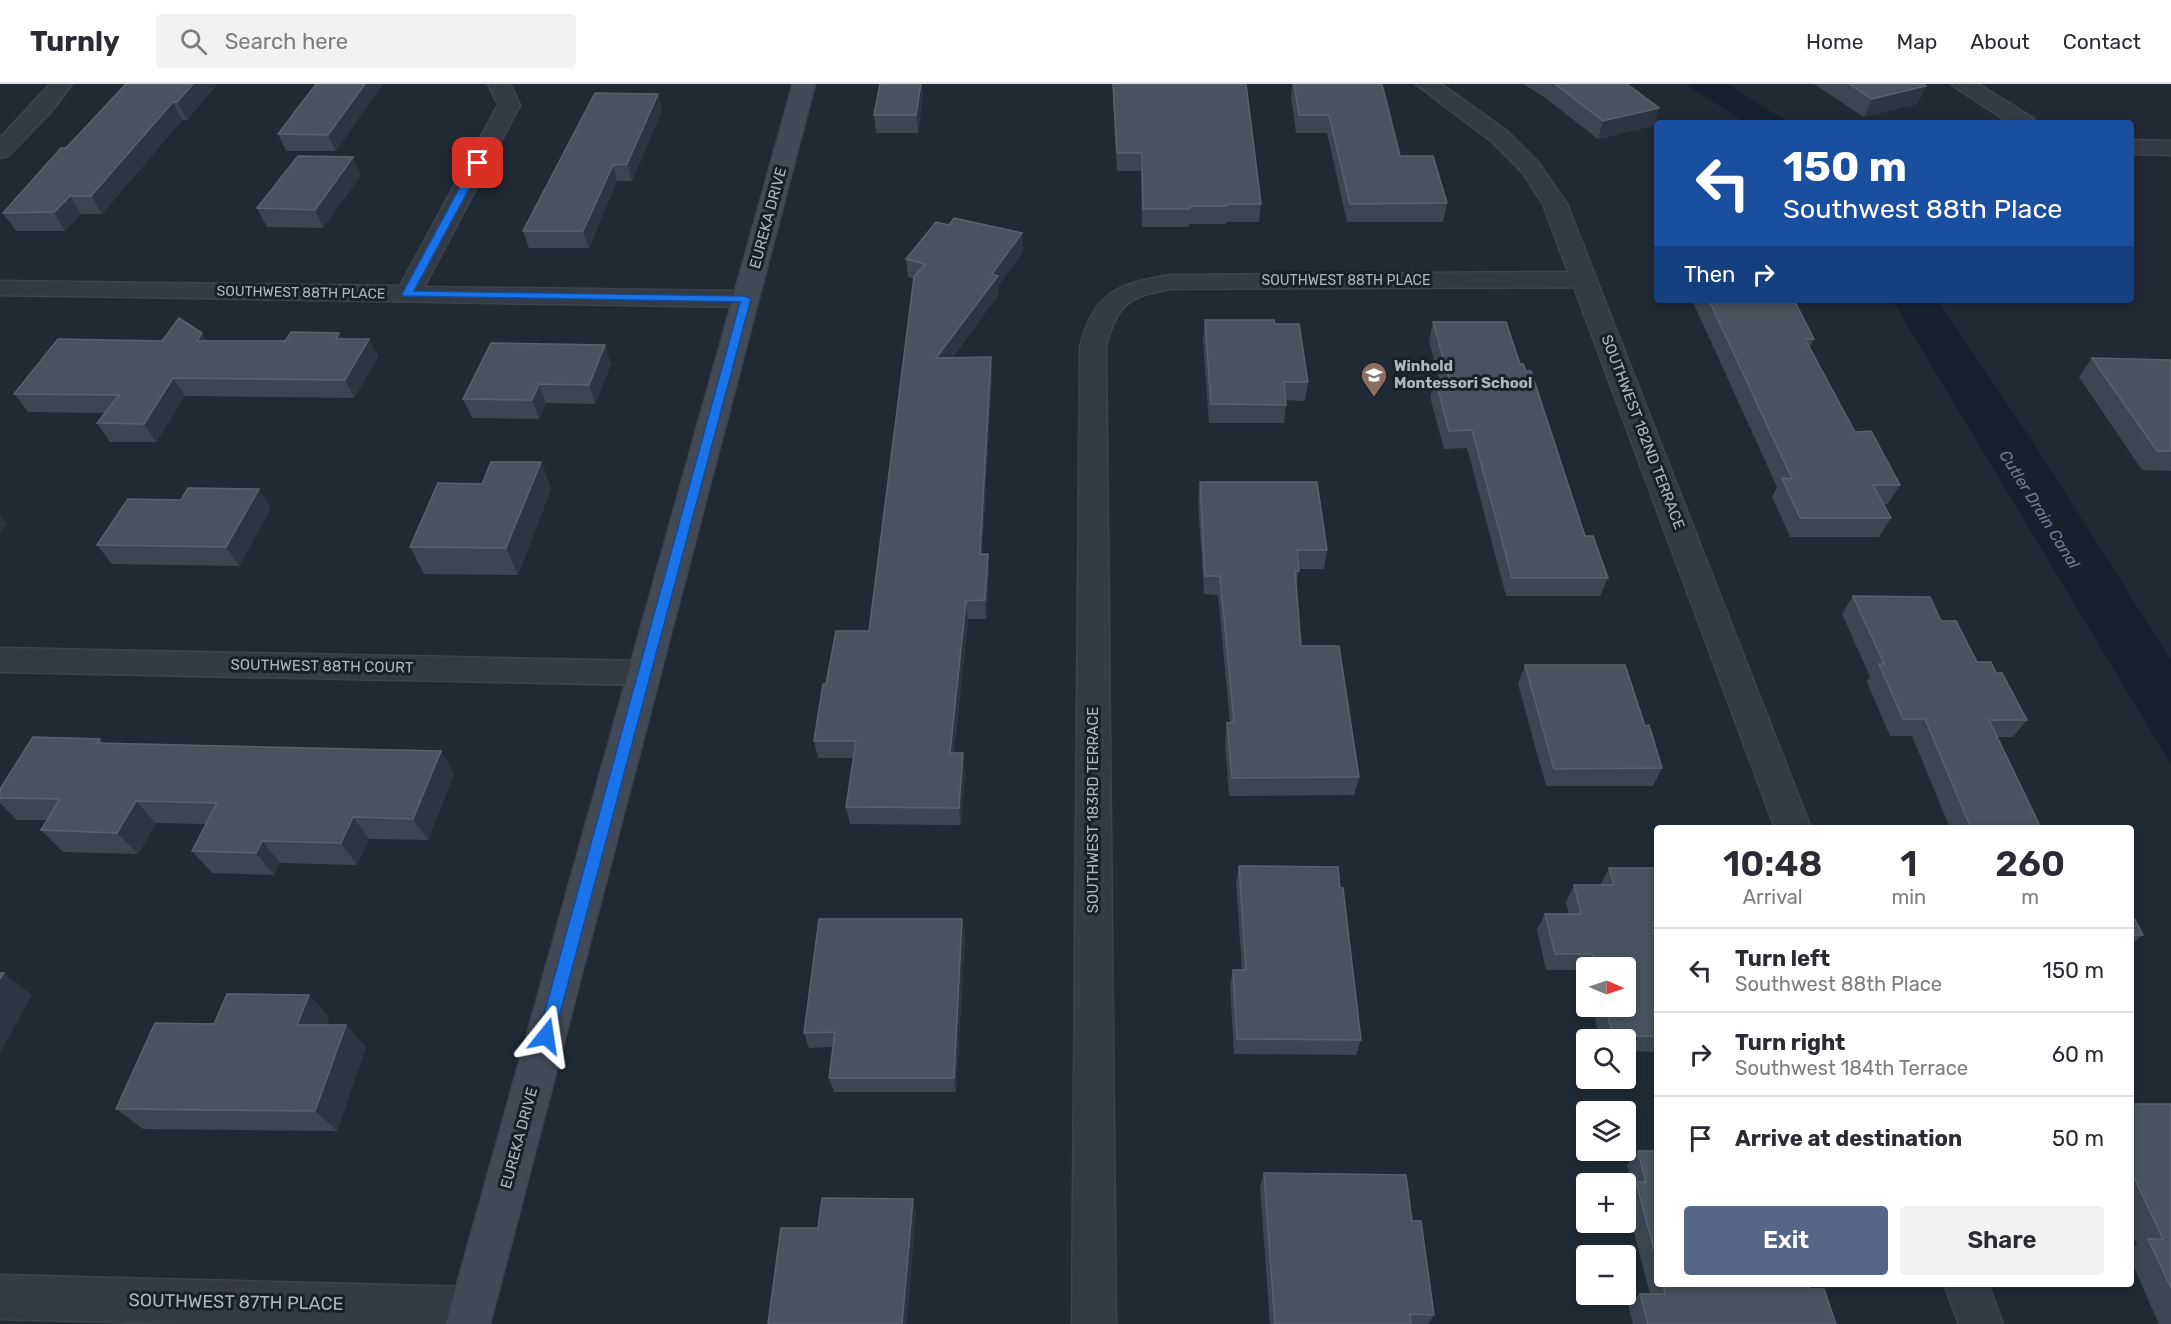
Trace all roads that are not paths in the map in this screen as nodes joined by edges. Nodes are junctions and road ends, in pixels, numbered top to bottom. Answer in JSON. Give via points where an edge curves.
{"nodes":[{"id":1,"x":61,"y":84,"type":"edge"},
{"id":2,"x":499,"y":84,"type":"edge"},
{"id":3,"x":804,"y":84,"type":"edge"},
{"id":4,"x":1427,"y":84,"type":"edge"},
{"id":5,"x":1963,"y":84,"type":"edge"},
{"id":6,"x":2020,"y":120,"type":"edge"},
{"id":7,"x":2134,"y":147,"type":"edge"},
{"id":8,"x":2171,"y":147,"type":"edge"},
{"id":9,"x":0,"y":151,"type":"edge"},
{"id":10,"x":1584,"y":279,"type":"junction"},
{"id":11,"x":0,"y":288,"type":"edge"},
{"id":12,"x":408,"y":294,"type":"junction"},
{"id":13,"x":746,"y":299,"type":"junction"},
{"id":14,"x":1113,"y":302,"type":"joint"},
{"id":15,"x":0,"y":660,"type":"edge"},
{"id":16,"x":645,"y":673,"type":"junction"},
{"id":17,"x":1792,"y":825,"type":"edge"},
{"id":18,"x":1967,"y":1287,"type":"edge"},
{"id":19,"x":0,"y":1297,"type":"edge"},
{"id":20,"x":470,"y":1316,"type":"edge"},
{"id":21,"x":1094,"y":1324,"type":"edge"},
{"id":22,"x":1981,"y":1324,"type":"edge"}],
"edges":[{"from":1,"to":9,"type":"street"},
{"from":2,"to":12,"type":"street","via":[[509,105]]},
{"from":3,"to":13,"type":"main road","name":"EUREKA DRIVE"},
{"from":4,"to":10,"type":"street","name":"SOUTHWEST 182ND TERRACE","via":[[1489,126],[1532,167],[1555,204]]},
{"from":5,"to":6,"type":"street"},
{"from":7,"to":8,"type":"street"},
{"from":10,"to":14,"type":"street","name":"SOUTHWEST 88TH PLACE","via":[[1171,282],[1147,285]]},
{"from":10,"to":17,"type":"street","name":"SOUTHWEST 182ND TERRACE"},
{"from":11,"to":12,"type":"street","name":"SOUTHWEST 88TH PLACE"},
{"from":12,"to":13,"type":"street","name":"SOUTHWEST 88TH PLACE"},
{"from":13,"to":16,"type":"main road","name":"EUREKA DRIVE"},
{"from":14,"to":21,"type":"street","name":"SOUTHWEST 183RD TERRACE","via":[[1102,313],[1093,347]]},
{"from":15,"to":16,"type":"street","name":"SOUTHWEST 88TH COURT"},
{"from":16,"to":20,"type":"main road","name":"EUREKA DRIVE"},
{"from":18,"to":22,"type":"street"},
{"from":19,"to":20,"type":"street","name":"SOUTHWEST 87TH PLACE"}]}
